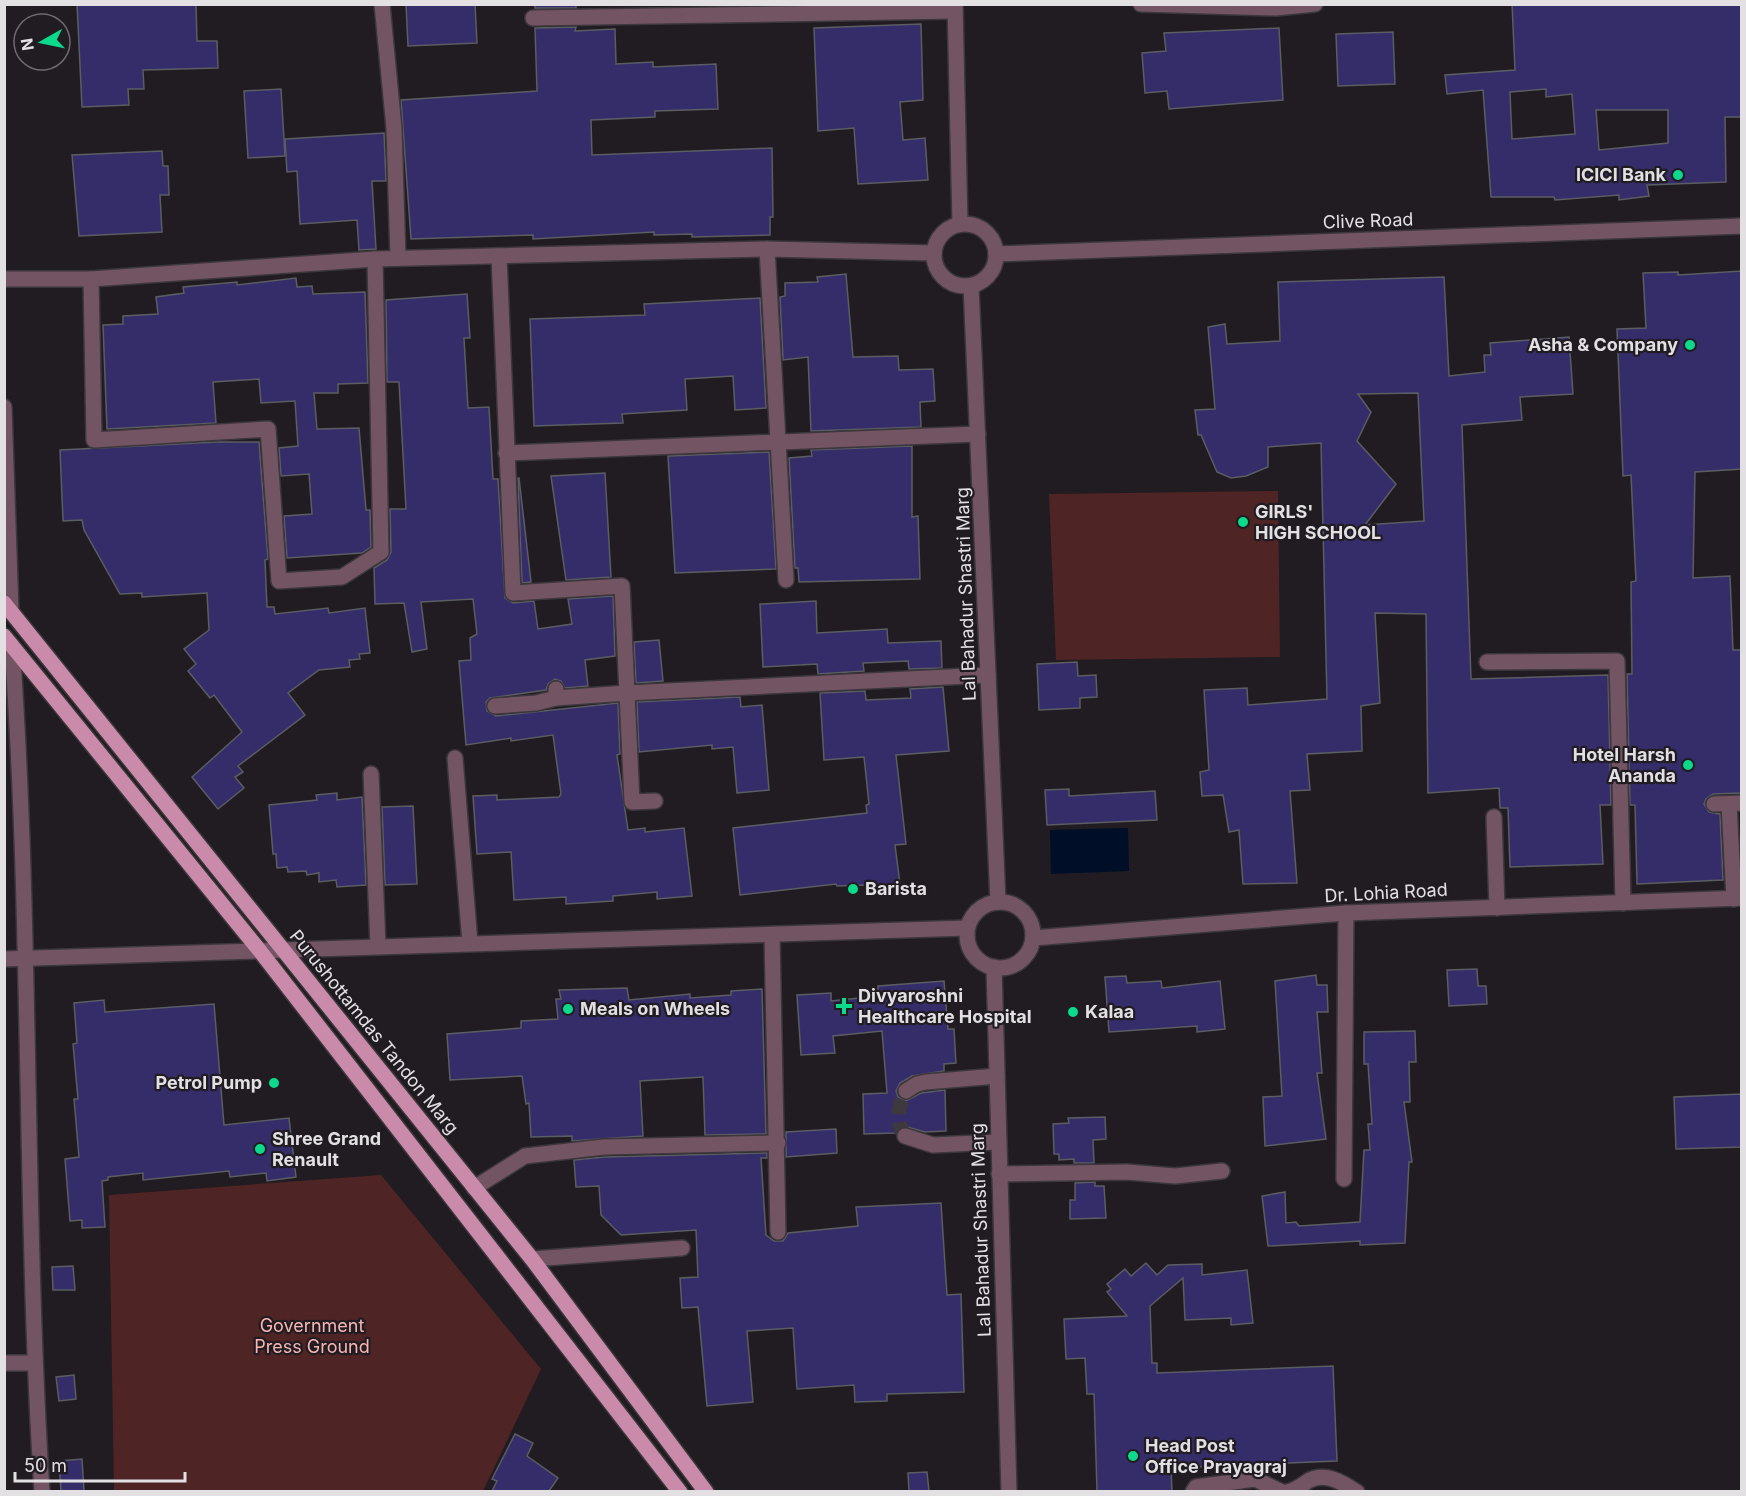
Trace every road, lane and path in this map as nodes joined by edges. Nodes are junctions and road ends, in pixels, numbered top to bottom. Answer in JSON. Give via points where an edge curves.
{"nodes":[{"id":1,"x":382,"y":4,"type":"edge"},
{"id":2,"x":1141,"y":4,"type":"edge"},
{"id":3,"x":1315,"y":4,"type":"edge"},
{"id":4,"x":955,"y":8,"type":"edge"},
{"id":5,"x":533,"y":18,"type":"dead end"},
{"id":6,"x":960,"y":224,"type":"junction"},
{"id":7,"x":1742,"y":226,"type":"edge"},
{"id":8,"x":767,"y":249,"type":"junction"},
{"id":9,"x":934,"y":253,"type":"junction"},
{"id":10,"x":996,"y":254,"type":"junction"},
{"id":11,"x":499,"y":256,"type":"junction"},
{"id":12,"x":398,"y":258,"type":"junction"},
{"id":13,"x":375,"y":259,"type":"junction"},
{"id":14,"x":4,"y":279,"type":"edge"},
{"id":15,"x":91,"y":279,"type":"junction"},
{"id":16,"x":971,"y":286,"type":"junction"},
{"id":17,"x":4,"y":407,"type":"edge"},
{"id":18,"x":978,"y":434,"type":"junction"},
{"id":19,"x":779,"y":442,"type":"junction"},
{"id":20,"x":506,"y":453,"type":"junction"},
{"id":21,"x":786,"y":580,"type":"dead end"},
{"id":22,"x":8,"y":607,"type":"edge"},
{"id":23,"x":8,"y":641,"type":"edge"},
{"id":24,"x":1488,"y":662,"type":"dead end"},
{"id":25,"x":988,"y":675,"type":"junction"},
{"id":26,"x":10,"y":682,"type":"edge"},
{"id":27,"x":627,"y":693,"type":"junction"},
{"id":28,"x":495,"y":706,"type":"dead end"},
{"id":29,"x":455,"y":758,"type":"dead end"},
{"id":30,"x":371,"y":774,"type":"dead end"},
{"id":31,"x":655,"y":801,"type":"dead end"},
{"id":32,"x":1728,"y":803,"type":"edge"},
{"id":33,"x":1494,"y":817,"type":"dead end"},
{"id":34,"x":1738,"y":899,"type":"edge"},
{"id":35,"x":998,"y":902,"type":"junction"},
{"id":36,"x":1623,"y":903,"type":"junction"},
{"id":37,"x":1497,"y":908,"type":"junction"},
{"id":38,"x":1346,"y":913,"type":"junction"},
{"id":39,"x":967,"y":928,"type":"junction"},
{"id":40,"x":772,"y":935,"type":"junction"},
{"id":41,"x":1033,"y":938,"type":"junction"},
{"id":42,"x":470,"y":943,"type":"junction"},
{"id":43,"x":378,"y":946,"type":"junction"},
{"id":44,"x":283,"y":950,"type":"junction"},
{"id":45,"x":260,"y":951,"type":"junction"},
{"id":46,"x":4,"y":959,"type":"edge"},
{"id":47,"x":25,"y":959,"type":"junction"},
{"id":48,"x":994,"y":967,"type":"junction"},
{"id":49,"x":997,"y":1076,"type":"junction"},
{"id":50,"x":906,"y":1091,"type":"dead end"},
{"id":51,"x":905,"y":1136,"type":"dead end"},
{"id":52,"x":998,"y":1142,"type":"junction"},
{"id":53,"x":778,"y":1143,"type":"junction"},
{"id":54,"x":1222,"y":1170,"type":"dead end"},
{"id":55,"x":999,"y":1174,"type":"junction"},
{"id":56,"x":1344,"y":1179,"type":"dead end"},
{"id":57,"x":474,"y":1188,"type":"junction"},
{"id":58,"x":778,"y":1232,"type":"dead end"},
{"id":59,"x":682,"y":1248,"type":"dead end"},
{"id":60,"x":532,"y":1259,"type":"junction"},
{"id":61,"x":4,"y":1362,"type":"edge"},
{"id":62,"x":34,"y":1363,"type":"junction"},
{"id":63,"x":42,"y":1491,"type":"edge"},
{"id":64,"x":680,"y":1491,"type":"edge"},
{"id":65,"x":706,"y":1491,"type":"edge"},
{"id":66,"x":1009,"y":1491,"type":"edge"},
{"id":67,"x":1194,"y":1491,"type":"edge"},
{"id":68,"x":1282,"y":1491,"type":"edge"},
{"id":69,"x":1287,"y":1491,"type":"edge"},
{"id":70,"x":1357,"y":1491,"type":"edge"}],
"edges":[{"from":1,"to":12,"type":"street","via":[[394,128]]},
{"from":2,"to":3,"type":"street","via":[[1276,8]]},
{"from":4,"to":5,"type":"street"},
{"from":4,"to":6,"type":"street"},
{"from":6,"to":9,"type":"street","via":[[942,234]]},
{"from":6,"to":10,"type":"street","via":[[980,228],[988,235]]},
{"from":7,"to":10,"type":"street","name":"Clive Road"},
{"from":8,"to":9,"type":"street"},
{"from":8,"to":11,"type":"street"},
{"from":8,"to":19,"type":"street"},
{"from":9,"to":16,"type":"street","via":[[935,264],[949,282]]},
{"from":10,"to":16,"type":"street","via":[[992,271]]},
{"from":11,"to":12,"type":"street"},
{"from":11,"to":20,"type":"street"},
{"from":12,"to":13,"type":"street"},
{"from":13,"to":15,"type":"street"},
{"from":13,"to":15,"type":"street","via":[[381,552],[342,577],[279,581],[268,429],[94,440]]},
{"from":14,"to":15,"type":"street"},
{"from":16,"to":18,"type":"street","name":"Lal Bahadur Shastri Marg"},
{"from":17,"to":22,"type":"street"},
{"from":18,"to":19,"type":"street"},
{"from":18,"to":25,"type":"street","name":"Lal Bahadur Shastri Marg"},
{"from":19,"to":20,"type":"street"},
{"from":19,"to":21,"type":"street"},
{"from":20,"to":27,"type":"street","via":[[513,593],[622,586]]},
{"from":22,"to":44,"type":"main road","name":"Purushottamdas Tandon Marg"},
{"from":23,"to":26,"type":"street"},
{"from":23,"to":45,"type":"main road"},
{"from":24,"to":36,"type":"street","via":[[1617,662]]},
{"from":25,"to":27,"type":"street"},
{"from":25,"to":35,"type":"street","name":"Lal Bahadur Shastri Marg"},
{"from":26,"to":47,"type":"street"},
{"from":27,"to":28,"type":"street","via":[[556,693],[536,704]]},
{"from":27,"to":31,"type":"street","via":[[632,802]]},
{"from":29,"to":42,"type":"street"},
{"from":30,"to":43,"type":"street"},
{"from":32,"to":34,"type":"street"},
{"from":33,"to":37,"type":"street"},
{"from":34,"to":36,"type":"street","name":"Dr. Lohia Road"},
{"from":35,"to":39,"type":"street","via":[[977,910]]},
{"from":35,"to":41,"type":"street","via":[[1019,908],[1032,926]]},
{"from":36,"to":37,"type":"street","name":"Dr. Lohia Road"},
{"from":37,"to":38,"type":"street","name":"Dr. Lohia Road"},
{"from":38,"to":41,"type":"street","name":"Dr. Lohia Road"},
{"from":38,"to":56,"type":"street"},
{"from":39,"to":40,"type":"street"},
{"from":39,"to":48,"type":"street","via":[[970,949],[976,958]]},
{"from":40,"to":42,"type":"street"},
{"from":40,"to":53,"type":"street"},
{"from":41,"to":48,"type":"street","via":[[1023,958],[1004,968]]},
{"from":42,"to":43,"type":"street"},
{"from":43,"to":44,"type":"street"},
{"from":44,"to":45,"type":"street"},
{"from":44,"to":57,"type":"main road","name":"Purushottamdas Tandon Marg"},
{"from":45,"to":47,"type":"street"},
{"from":45,"to":64,"type":"main road"},
{"from":46,"to":47,"type":"street"},
{"from":47,"to":62,"type":"street"},
{"from":48,"to":49,"type":"street","name":"Lal Bahadur Shastri Marg"},
{"from":49,"to":50,"type":"street","via":[[917,1083]]},
{"from":49,"to":52,"type":"street","name":"Lal Bahadur Shastri Marg"},
{"from":51,"to":52,"type":"street","via":[[933,1145]]},
{"from":52,"to":55,"type":"street","name":"Lal Bahadur Shastri Marg"},
{"from":53,"to":57,"type":"street","via":[[604,1147],[525,1156]]},
{"from":53,"to":58,"type":"street"},
{"from":54,"to":55,"type":"street","via":[[1175,1176],[1127,1172]]},
{"from":55,"to":66,"type":"street","name":"Lal Bahadur Shastri Marg"},
{"from":57,"to":60,"type":"main road","name":"Purushottamdas Tandon Marg"},
{"from":59,"to":60,"type":"street"},
{"from":60,"to":65,"type":"main road","name":"Purushottamdas Tandon Marg"},
{"from":61,"to":62,"type":"street"},
{"from":62,"to":63,"type":"street"},
{"from":67,"to":68,"type":"street","via":[[1196,1487],[1255,1479]]},
{"from":69,"to":70,"type":"street","via":[[1297,1490],[1311,1479],[1329,1477]]}]}
